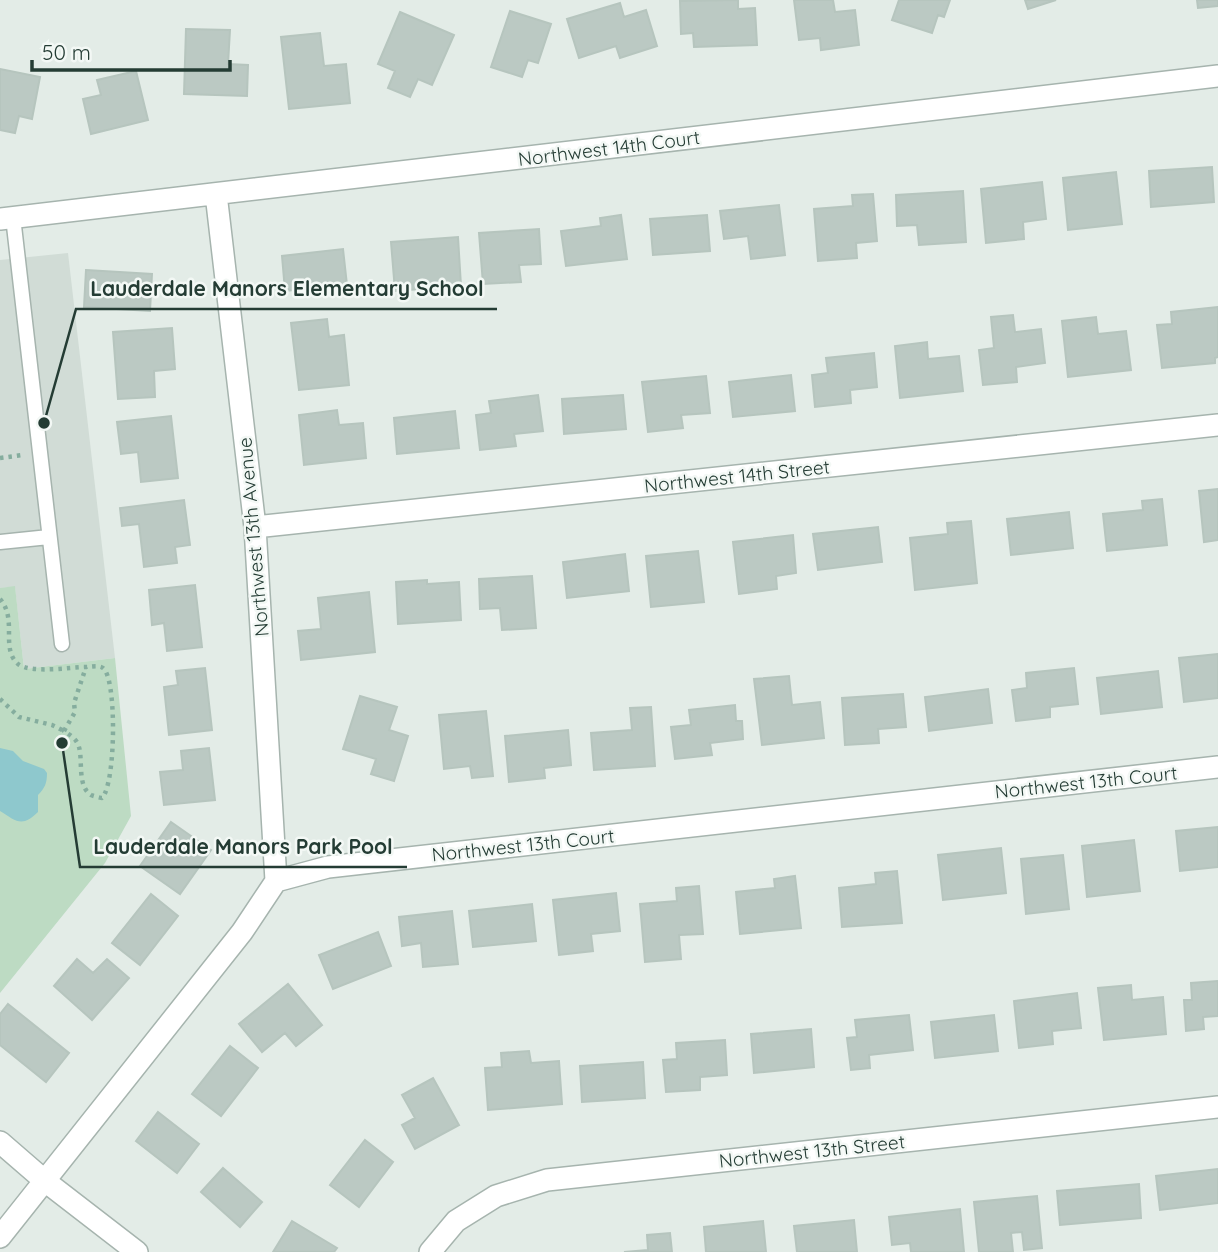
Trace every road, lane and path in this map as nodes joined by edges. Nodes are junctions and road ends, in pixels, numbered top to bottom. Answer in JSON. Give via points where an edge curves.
{"nodes":[{"id":1,"x":1218,"y":76,"type":"edge"},
{"id":2,"x":216,"y":194,"type":"junction"},
{"id":3,"x":6,"y":218,"type":"edge"},
{"id":4,"x":1218,"y":425,"type":"edge"},
{"id":5,"x":255,"y":527,"type":"junction"},
{"id":6,"x":49,"y":537,"type":"junction"},
{"id":7,"x":0,"y":542,"type":"edge"},
{"id":8,"x":0,"y":599,"type":"edge"},
{"id":9,"x":62,"y":644,"type":"dead end"},
{"id":10,"x":86,"y":667,"type":"junction"},
{"id":11,"x":0,"y":699,"type":"edge"},
{"id":12,"x":64,"y":731,"type":"junction"},
{"id":13,"x":1218,"y":766,"type":"edge"},
{"id":14,"x":276,"y":881,"type":"junction"},
{"id":15,"x":1218,"y":1107,"type":"edge"},
{"id":16,"x":0,"y":1142,"type":"edge"},
{"id":17,"x":45,"y":1181,"type":"junction"},
{"id":18,"x":0,"y":1237,"type":"edge"},
{"id":19,"x":137,"y":1252,"type":"edge"},
{"id":20,"x":430,"y":1252,"type":"edge"}],
"edges":[{"from":1,"to":2,"type":"street","name":"Northwest 14th Court"},
{"from":2,"to":3,"type":"street","name":"Northwest 14th Court"},
{"from":2,"to":5,"type":"street","name":"Northwest 13th Avenue"},
{"from":3,"to":6,"type":"lane"},
{"from":4,"to":5,"type":"street","name":"Northwest 14th Street"},
{"from":5,"to":14,"type":"street","name":"Northwest 13th Avenue"},
{"from":6,"to":7,"type":"lane"},
{"from":6,"to":9,"type":"lane"},
{"from":8,"to":10,"type":"path","via":[[9,618],[12,658],[21,666]]},
{"from":10,"to":12,"type":"path","via":[[75,712]]},
{"from":10,"to":12,"type":"path","via":[[104,669],[111,695],[114,742],[109,786],[102,798],[86,789],[79,744]]},
{"from":11,"to":12,"type":"path","via":[[19,717]]},
{"from":13,"to":14,"type":"street","name":"Northwest 13th Court","via":[[328,867]]},
{"from":14,"to":17,"type":"street","via":[[242,932]]},
{"from":15,"to":20,"type":"street","name":"Northwest 13th Street","via":[[547,1180],[496,1196],[456,1222]]},
{"from":16,"to":17,"type":"street"},
{"from":17,"to":18,"type":"street"},
{"from":17,"to":19,"type":"street"}]}
